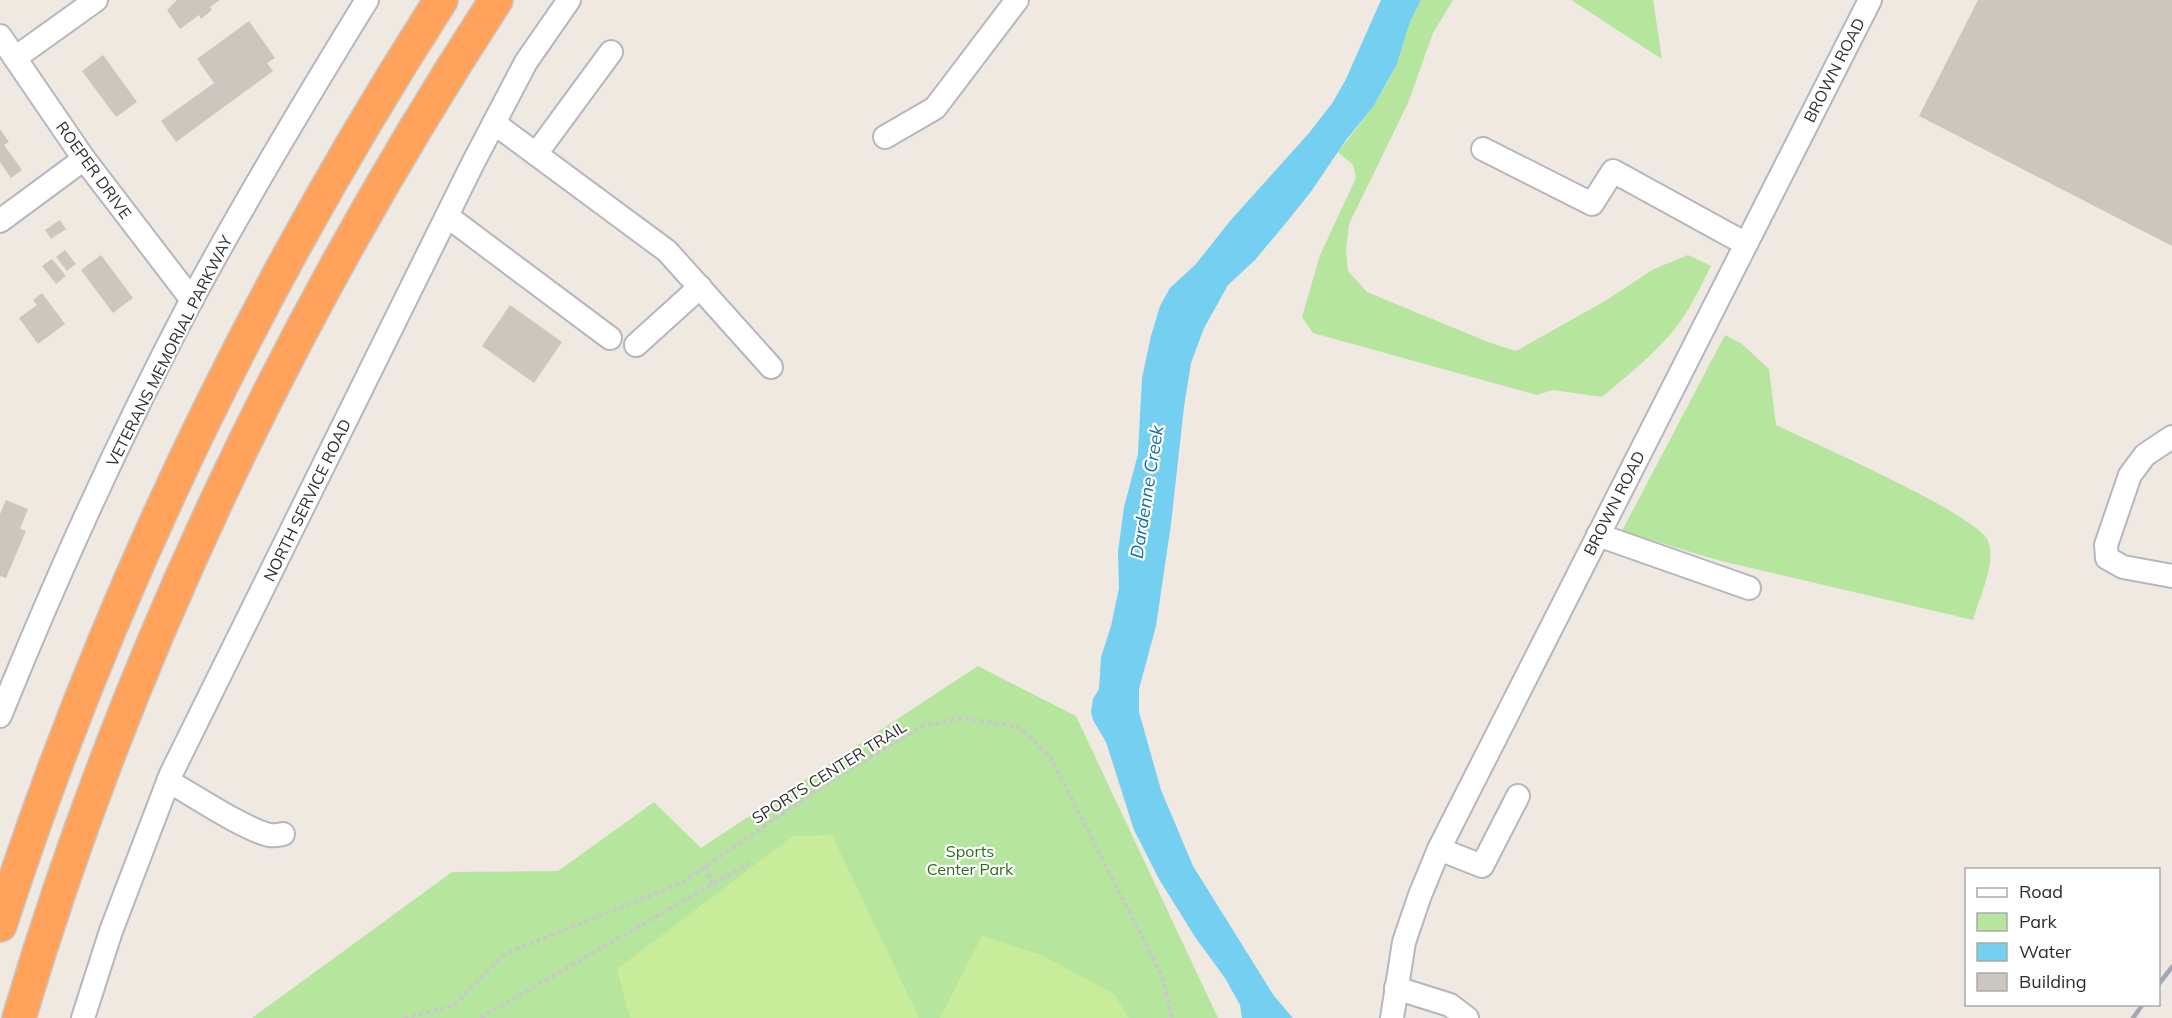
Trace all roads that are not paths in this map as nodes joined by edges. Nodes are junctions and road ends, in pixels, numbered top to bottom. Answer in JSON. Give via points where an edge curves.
{"nodes":[{"id":1,"x":96,"y":0,"type":"edge"},
{"id":2,"x":367,"y":0,"type":"edge"},
{"id":3,"x":441,"y":0,"type":"edge"},
{"id":4,"x":496,"y":0,"type":"edge"},
{"id":5,"x":569,"y":0,"type":"edge"},
{"id":6,"x":1017,"y":0,"type":"edge"},
{"id":7,"x":1870,"y":0,"type":"edge"},
{"id":8,"x":0,"y":36,"type":"edge"},
{"id":9,"x":610,"y":52,"type":"dead end"},
{"id":10,"x":15,"y":58,"type":"junction"},
{"id":11,"x":494,"y":123,"type":"junction"},
{"id":12,"x":885,"y":137,"type":"dead end"},
{"id":13,"x":1482,"y":149,"type":"dead end"},
{"id":14,"x":536,"y":154,"type":"junction"},
{"id":15,"x":84,"y":159,"type":"junction"},
{"id":16,"x":447,"y":216,"type":"junction"},
{"id":17,"x":0,"y":221,"type":"edge"},
{"id":18,"x":1746,"y":244,"type":"junction"},
{"id":19,"x":700,"y":288,"type":"junction"},
{"id":20,"x":192,"y":300,"type":"junction"},
{"id":21,"x":610,"y":338,"type":"dead end"},
{"id":22,"x":636,"y":345,"type":"dead end"},
{"id":23,"x":771,"y":367,"type":"dead end"},
{"id":24,"x":2172,"y":437,"type":"edge"},
{"id":25,"x":1598,"y":535,"type":"junction"},
{"id":26,"x":2172,"y":576,"type":"edge"},
{"id":27,"x":1749,"y":588,"type":"dead end"},
{"id":28,"x":0,"y":716,"type":"edge"},
{"id":29,"x":168,"y":781,"type":"junction"},
{"id":30,"x":1518,"y":796,"type":"dead end"},
{"id":31,"x":283,"y":834,"type":"dead end"},
{"id":32,"x":1439,"y":849,"type":"junction"},
{"id":33,"x":0,"y":925,"type":"edge"},
{"id":34,"x":1396,"y":988,"type":"junction"},
{"id":35,"x":19,"y":1018,"type":"edge"},
{"id":36,"x":83,"y":1018,"type":"edge"},
{"id":37,"x":1392,"y":1018,"type":"edge"},
{"id":38,"x":1467,"y":1018,"type":"edge"}],
"edges":[{"from":1,"to":10,"type":"street"},
{"from":2,"to":20,"type":"street","name":"VETERANS MEMORIAL PARKWAY","via":[[319,76]]},
{"from":3,"to":33,"type":"highway","via":[[339,166],[202,423],[112,622],[40,807]]},
{"from":4,"to":35,"type":"highway","via":[[350,240],[208,520],[126,711],[58,895]]},
{"from":5,"to":11,"type":"street","name":"NORTH SERVICE ROAD","via":[[526,62]]},
{"from":6,"to":12,"type":"street","via":[[935,108]]},
{"from":7,"to":18,"type":"street","name":"BROWN ROAD"},
{"from":8,"to":10,"type":"street","name":"ROEPER DRIVE"},
{"from":9,"to":14,"type":"street"},
{"from":10,"to":15,"type":"street","name":"ROEPER DRIVE"},
{"from":11,"to":14,"type":"street"},
{"from":11,"to":16,"type":"street","name":"NORTH SERVICE ROAD"},
{"from":13,"to":18,"type":"street","via":[[1592,204],[1613,171]]},
{"from":14,"to":19,"type":"street","via":[[667,251]]},
{"from":15,"to":17,"type":"street"},
{"from":15,"to":20,"type":"street","name":"ROEPER DRIVE"},
{"from":16,"to":21,"type":"street"},
{"from":16,"to":29,"type":"street","name":"NORTH SERVICE ROAD"},
{"from":18,"to":25,"type":"street","name":"BROWN ROAD"},
{"from":19,"to":22,"type":"street"},
{"from":19,"to":23,"type":"street"},
{"from":20,"to":28,"type":"street","name":"VETERANS MEMORIAL PARKWAY","via":[[85,515]]},
{"from":24,"to":26,"type":"street","via":[[2145,455],[2130,475],[2106,545],[2107,558],[2123,567]]},
{"from":25,"to":27,"type":"street"},
{"from":25,"to":32,"type":"street","name":"BROWN ROAD"},
{"from":29,"to":31,"type":"street","via":[[265,834]]},
{"from":29,"to":36,"type":"street","name":"NORTH SERVICE ROAD","via":[[111,931]]},
{"from":30,"to":32,"type":"street","via":[[1482,866]]},
{"from":32,"to":34,"type":"street","name":"BROWN ROAD","via":[[1404,942]]},
{"from":34,"to":37,"type":"street","name":"BROWN ROAD"},
{"from":34,"to":38,"type":"street","via":[[1450,1005]]}]}
